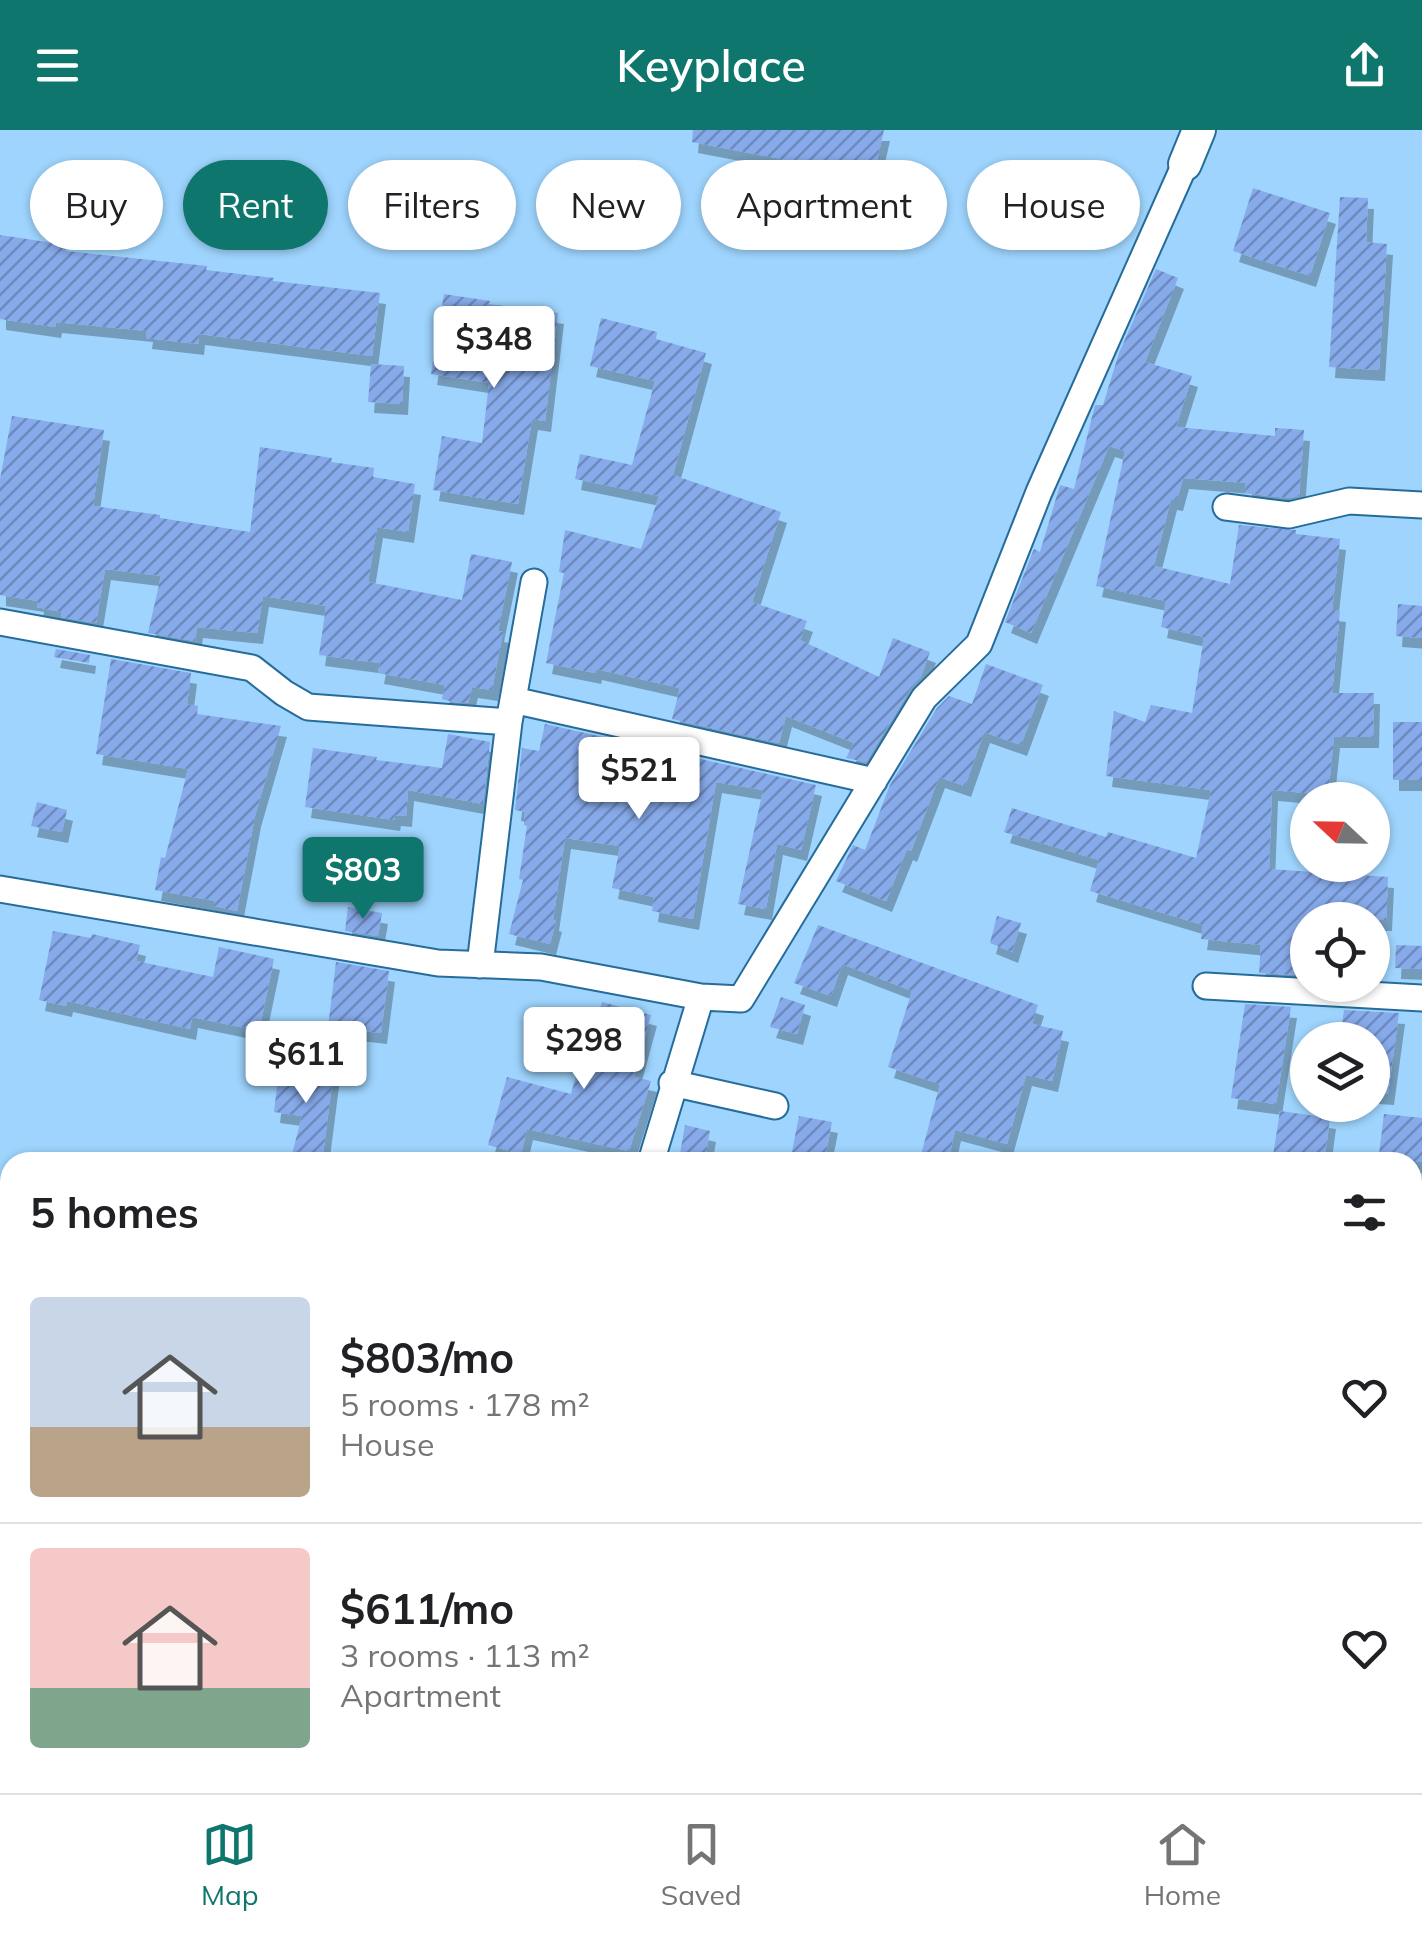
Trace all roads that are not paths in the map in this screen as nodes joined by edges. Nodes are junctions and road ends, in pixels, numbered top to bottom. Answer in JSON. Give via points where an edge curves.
{"nodes":[{"id":1,"x":1200,"y":130,"type":"edge"},
{"id":2,"x":1185,"y":164,"type":"joint"},
{"id":3,"x":1422,"y":506,"type":"edge"},
{"id":4,"x":1226,"y":507,"type":"dead end"},
{"id":5,"x":534,"y":582,"type":"dead end"},
{"id":6,"x":0,"y":622,"type":"edge"},
{"id":7,"x":511,"y":711,"type":"junction"},
{"id":8,"x":874,"y":782,"type":"junction"},
{"id":9,"x":0,"y":889,"type":"edge"},
{"id":10,"x":480,"y":965,"type":"junction"},
{"id":11,"x":1206,"y":986,"type":"dead end"},
{"id":12,"x":701,"y":997,"type":"junction"},
{"id":13,"x":1422,"y":998,"type":"edge"},
{"id":14,"x":672,"y":1084,"type":"junction"},
{"id":15,"x":775,"y":1106,"type":"dead end"},
{"id":16,"x":653,"y":1152,"type":"edge"}],
"edges":[{"from":1,"to":2,"type":"street"},
{"from":2,"to":8,"type":"street","via":[[1038,492],[979,644],[924,698]]},
{"from":3,"to":4,"type":"street","via":[[1350,501],[1289,515]]},
{"from":5,"to":7,"type":"street"},
{"from":6,"to":7,"type":"street","via":[[252,668],[308,707]]},
{"from":7,"to":8,"type":"street"},
{"from":7,"to":10,"type":"street"},
{"from":8,"to":12,"type":"street","via":[[741,998]]},
{"from":9,"to":10,"type":"street","via":[[438,964]]},
{"from":10,"to":12,"type":"street","via":[[542,967]]},
{"from":11,"to":13,"type":"street"},
{"from":12,"to":14,"type":"street"},
{"from":14,"to":15,"type":"street"},
{"from":14,"to":16,"type":"street"}]}
